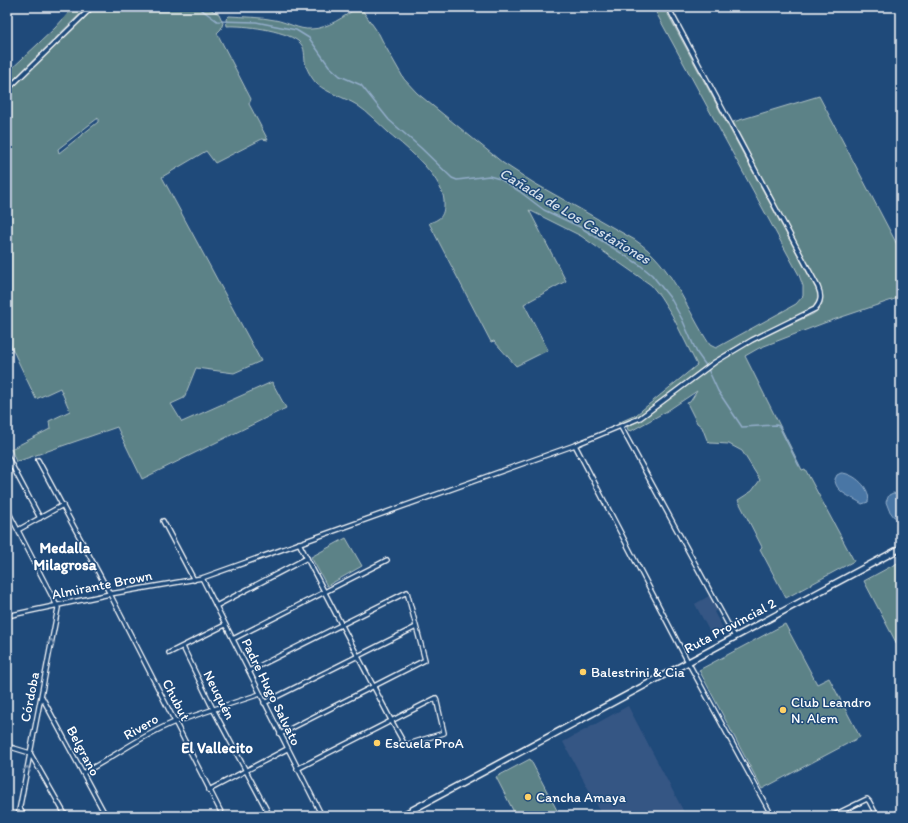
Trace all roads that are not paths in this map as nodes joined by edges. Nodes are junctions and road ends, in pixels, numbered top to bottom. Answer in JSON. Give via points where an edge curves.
{"nodes":[{"id":1,"x":92,"y":7,"type":"edge"},
{"id":2,"x":668,"y":7,"type":"edge"},
{"id":3,"x":7,"y":90,"type":"edge"},
{"id":4,"x":621,"y":427,"type":"junction"},
{"id":5,"x":575,"y":445,"type":"junction"},
{"id":6,"x":7,"y":456,"type":"edge"},
{"id":7,"x":38,"y":460,"type":"dead end"},
{"id":8,"x":12,"y":466,"type":"junction"},
{"id":9,"x":7,"y":468,"type":"edge"},
{"id":10,"x":63,"y":505,"type":"junction"},
{"id":11,"x":7,"y":509,"type":"edge"},
{"id":12,"x":40,"y":518,"type":"junction"},
{"id":13,"x":163,"y":521,"type":"dead end"},
{"id":14,"x":18,"y":530,"type":"junction"},
{"id":15,"x":299,"y":543,"type":"junction"},
{"id":16,"x":901,"y":548,"type":"edge"},
{"id":17,"x":307,"y":558,"type":"junction"},
{"id":18,"x":387,"y":560,"type":"dead end"},
{"id":19,"x":202,"y":578,"type":"junction"},
{"id":20,"x":194,"y":580,"type":"junction"},
{"id":21,"x":325,"y":592,"type":"junction"},
{"id":22,"x":110,"y":594,"type":"junction"},
{"id":23,"x":57,"y":605,"type":"junction"},
{"id":24,"x":216,"y":606,"type":"junction"},
{"id":25,"x":7,"y":616,"type":"edge"},
{"id":26,"x":225,"y":625,"type":"junction"},
{"id":27,"x":342,"y":625,"type":"junction"},
{"id":28,"x":416,"y":627,"type":"junction"},
{"id":29,"x":735,"y":637,"type":"junction"},
{"id":30,"x":233,"y":639,"type":"junction"},
{"id":31,"x":183,"y":647,"type":"junction"},
{"id":32,"x":169,"y":654,"type":"dead end"},
{"id":33,"x":358,"y":657,"type":"junction"},
{"id":34,"x":688,"y":662,"type":"junction"},
{"id":35,"x":249,"y":671,"type":"junction"},
{"id":36,"x":374,"y":686,"type":"junction"},
{"id":37,"x":260,"y":694,"type":"junction"},
{"id":38,"x":41,"y":697,"type":"junction"},
{"id":39,"x":264,"y":703,"type":"junction"},
{"id":40,"x":213,"y":709,"type":"junction"},
{"id":41,"x":391,"y":720,"type":"junction"},
{"id":42,"x":175,"y":722,"type":"junction"},
{"id":43,"x":280,"y":734,"type":"junction"},
{"id":44,"x":7,"y":746,"type":"edge"},
{"id":45,"x":287,"y":749,"type":"junction"},
{"id":46,"x":30,"y":753,"type":"junction"},
{"id":47,"x":297,"y":769,"type":"junction"},
{"id":48,"x":246,"y":771,"type":"junction"},
{"id":49,"x":83,"y":773,"type":"junction"},
{"id":50,"x":210,"y":790,"type":"junction"},
{"id":51,"x":20,"y":808,"type":"junction"},
{"id":52,"x":18,"y":816,"type":"edge"},
{"id":53,"x":24,"y":816,"type":"edge"},
{"id":54,"x":65,"y":816,"type":"edge"},
{"id":55,"x":106,"y":816,"type":"edge"},
{"id":56,"x":223,"y":816,"type":"edge"},
{"id":57,"x":270,"y":816,"type":"edge"},
{"id":58,"x":322,"y":816,"type":"edge"},
{"id":59,"x":401,"y":816,"type":"edge"},
{"id":60,"x":772,"y":816,"type":"edge"},
{"id":61,"x":832,"y":816,"type":"edge"},
{"id":62,"x":878,"y":816,"type":"edge"}],
"edges":[{"from":1,"to":3,"type":"street"},
{"from":2,"to":4,"type":"street","name":"Almirante Brown","via":[[815,280],[821,299],[815,309],[752,340],[715,362],[646,414]]},
{"from":4,"to":5,"type":"street","name":"Almirante Brown"},
{"from":4,"to":29,"type":"street"},
{"from":5,"to":15,"type":"street","name":"Almirante Brown"},
{"from":5,"to":34,"type":"street"},
{"from":6,"to":8,"type":"street"},
{"from":7,"to":10,"type":"street","name":"Chubut"},
{"from":8,"to":9,"type":"street"},
{"from":8,"to":12,"type":"street"},
{"from":10,"to":12,"type":"street"},
{"from":10,"to":22,"type":"street","name":"Chubut"},
{"from":11,"to":14,"type":"street"},
{"from":12,"to":14,"type":"street"},
{"from":13,"to":20,"type":"street"},
{"from":14,"to":23,"type":"street"},
{"from":15,"to":17,"type":"street"},
{"from":15,"to":19,"type":"street","name":"Almirante Brown"},
{"from":16,"to":29,"type":"main road","name":"Ruta Provincial 2"},
{"from":17,"to":21,"type":"street"},
{"from":17,"to":24,"type":"street"},
{"from":18,"to":21,"type":"street"},
{"from":19,"to":20,"type":"street","name":"Almirante Brown"},
{"from":19,"to":24,"type":"street","name":"Padre Hugo Salvato"},
{"from":20,"to":22,"type":"street","name":"Almirante Brown"},
{"from":21,"to":27,"type":"street"},
{"from":21,"to":30,"type":"street"},
{"from":22,"to":23,"type":"street","name":"Almirante Brown"},
{"from":22,"to":42,"type":"street","name":"Chubut"},
{"from":23,"to":25,"type":"street","name":"Almirante Brown"},
{"from":38,"to":23,"type":"street","name":"Córdoba","one_way":true},
{"from":24,"to":26,"type":"street","name":"Padre Hugo Salvato"},
{"from":26,"to":30,"type":"street","name":"Padre Hugo Salvato"},
{"from":26,"to":31,"type":"street"},
{"from":27,"to":28,"type":"street","via":[[407,592]]},
{"from":27,"to":33,"type":"street"},
{"from":27,"to":35,"type":"street"},
{"from":28,"to":33,"type":"street"},
{"from":28,"to":36,"type":"street","via":[[425,660]]},
{"from":29,"to":34,"type":"main road","name":"Ruta Provincial 2"},
{"from":30,"to":35,"type":"street","name":"Padre Hugo Salvato"},
{"from":31,"to":32,"type":"street"},
{"from":31,"to":40,"type":"street","name":"Neuquén"},
{"from":33,"to":36,"type":"street"},
{"from":33,"to":39,"type":"street"},
{"from":34,"to":59,"type":"main road","name":"Ruta Provincial 2"},
{"from":34,"to":60,"type":"street"},
{"from":35,"to":37,"type":"street","name":"Padre Hugo Salvato"},
{"from":36,"to":41,"type":"street"},
{"from":36,"to":43,"type":"street"},
{"from":37,"to":39,"type":"street","name":"Padre Hugo Salvato"},
{"from":37,"to":40,"type":"street","name":"Rivero"},
{"from":38,"to":46,"type":"street","name":"Córdoba"},
{"from":38,"to":49,"type":"street","name":"Belgrano"},
{"from":39,"to":43,"type":"street","name":"Padre Hugo Salvato"},
{"from":40,"to":42,"type":"street","name":"Rivero"},
{"from":40,"to":48,"type":"street","name":"Neuquén"},
{"from":41,"to":41,"type":"street","via":[[436,698],[444,733],[405,745]]},
{"from":41,"to":47,"type":"street"},
{"from":42,"to":49,"type":"street","name":"Rivero","via":[[150,733]]},
{"from":42,"to":50,"type":"street","name":"Chubut"},
{"from":43,"to":45,"type":"street","name":"Padre Hugo Salvato"},
{"from":44,"to":46,"type":"street"},
{"from":45,"to":47,"type":"street","name":"Padre Hugo Salvato"},
{"from":45,"to":48,"type":"street"},
{"from":51,"to":46,"type":"street","name":"Córdoba","one_way":true},
{"from":46,"to":54,"type":"street"},
{"from":47,"to":58,"type":"street","name":"Padre Hugo Salvato"},
{"from":48,"to":50,"type":"street"},
{"from":48,"to":57,"type":"street","name":"Neuquén"},
{"from":49,"to":55,"type":"street","name":"Belgrano"},
{"from":50,"to":56,"type":"street","name":"Chubut"},
{"from":51,"to":52,"type":"street","name":"Córdoba"},
{"from":51,"to":53,"type":"street"},
{"from":61,"to":62,"type":"street","via":[[869,800]]}]}
